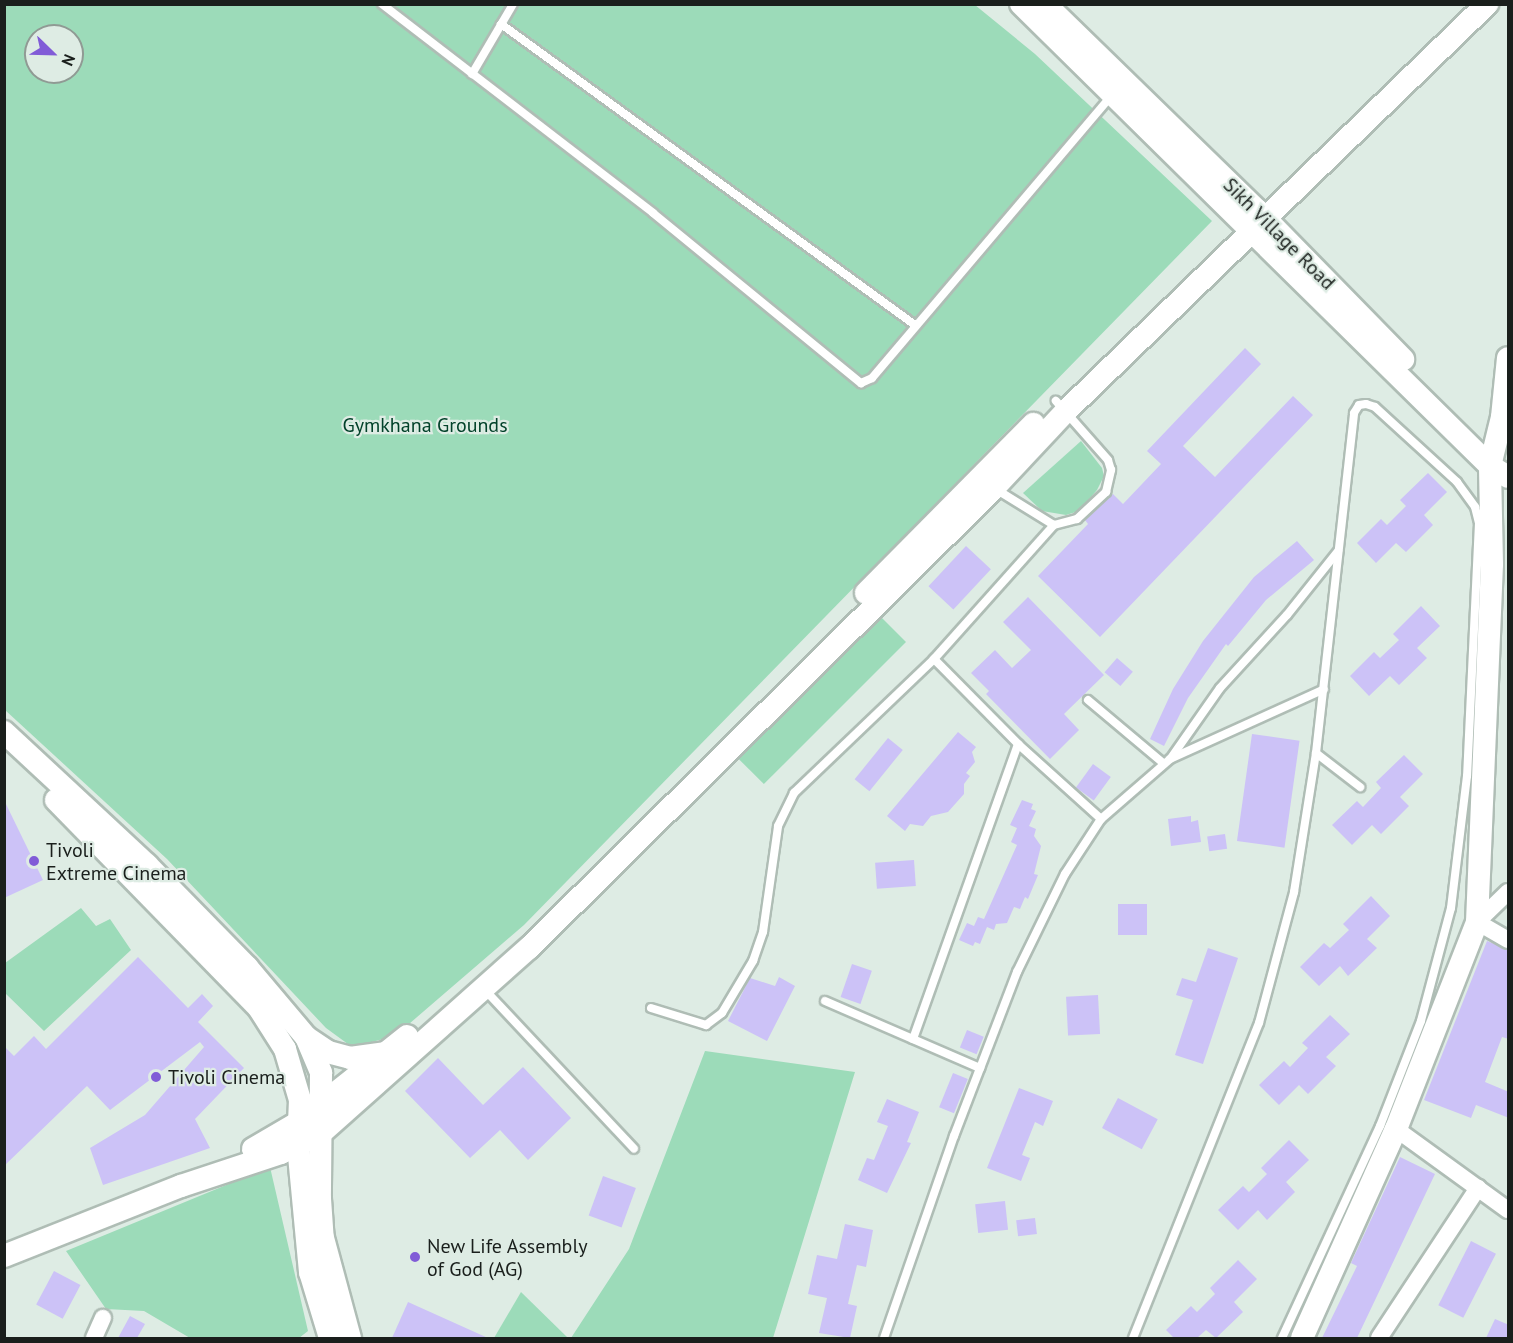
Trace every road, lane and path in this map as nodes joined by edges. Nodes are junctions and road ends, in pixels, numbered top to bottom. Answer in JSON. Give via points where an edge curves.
{"nodes":[{"id":1,"x":382,"y":4,"type":"edge"},
{"id":2,"x":513,"y":4,"type":"edge"},
{"id":3,"x":1021,"y":4,"type":"edge"},
{"id":4,"x":1045,"y":4,"type":"edge"},
{"id":5,"x":1468,"y":4,"type":"edge"},
{"id":6,"x":1487,"y":4,"type":"edge"},
{"id":7,"x":501,"y":24,"type":"junction"},
{"id":8,"x":472,"y":74,"type":"junction"},
{"id":9,"x":1112,"y":96,"type":"junction"},
{"id":10,"x":1254,"y":221,"type":"junction"},
{"id":11,"x":915,"y":325,"type":"junction"},
{"id":12,"x":1509,"y":358,"type":"edge"},
{"id":13,"x":1061,"y":406,"type":"junction"},
{"id":14,"x":1499,"y":466,"type":"edge"},
{"id":15,"x":994,"y":488,"type":"junction"},
{"id":16,"x":1054,"y":525,"type":"junction"},
{"id":17,"x":1339,"y":551,"type":"junction"},
{"id":18,"x":934,"y":659,"type":"junction"},
{"id":19,"x":1324,"y":689,"type":"junction"},
{"id":20,"x":1088,"y":700,"type":"dead end"},
{"id":21,"x":4,"y":732,"type":"edge"},
{"id":22,"x":1018,"y":744,"type":"junction"},
{"id":23,"x":4,"y":752,"type":"edge"},
{"id":24,"x":1316,"y":753,"type":"junction"},
{"id":25,"x":1166,"y":761,"type":"junction"},
{"id":26,"x":1360,"y":787,"type":"dead end"},
{"id":27,"x":1101,"y":819,"type":"junction"},
{"id":28,"x":1509,"y":892,"type":"edge"},
{"id":29,"x":1477,"y":922,"type":"junction"},
{"id":30,"x":1509,"y":940,"type":"edge"},
{"id":31,"x":484,"y":988,"type":"junction"},
{"id":32,"x":825,"y":1001,"type":"dead end"},
{"id":33,"x":651,"y":1008,"type":"dead end"},
{"id":34,"x":306,"y":1037,"type":"junction"},
{"id":35,"x":913,"y":1040,"type":"junction"},
{"id":36,"x":388,"y":1052,"type":"junction"},
{"id":37,"x":980,"y":1068,"type":"junction"},
{"id":38,"x":359,"y":1087,"type":"junction"},
{"id":39,"x":320,"y":1107,"type":"junction"},
{"id":40,"x":299,"y":1122,"type":"junction"},
{"id":41,"x":1396,"y":1130,"type":"junction"},
{"id":42,"x":321,"y":1133,"type":"junction"},
{"id":43,"x":298,"y":1145,"type":"junction"},
{"id":44,"x":634,"y":1149,"type":"dead end"},
{"id":45,"x":268,"y":1157,"type":"junction"},
{"id":46,"x":300,"y":1172,"type":"junction"},
{"id":47,"x":1478,"y":1188,"type":"junction"},
{"id":48,"x":1509,"y":1210,"type":"edge"},
{"id":49,"x":4,"y":1239,"type":"edge"},
{"id":50,"x":4,"y":1256,"type":"edge"},
{"id":51,"x":103,"y":1317,"type":"dead end"},
{"id":52,"x":94,"y":1338,"type":"edge"},
{"id":53,"x":334,"y":1338,"type":"edge"},
{"id":54,"x":884,"y":1338,"type":"edge"},
{"id":55,"x":1133,"y":1338,"type":"edge"},
{"id":56,"x":1282,"y":1338,"type":"edge"},
{"id":57,"x":1302,"y":1338,"type":"edge"},
{"id":58,"x":1379,"y":1338,"type":"edge"}],
"edges":[{"from":1,"to":8,"type":"lane"},
{"from":2,"to":7,"type":"lane"},
{"from":3,"to":9,"type":"main road"},
{"from":4,"to":10,"type":"main road","name":"Sikh Village Road"},
{"from":5,"to":10,"type":"main road"},
{"from":6,"to":10,"type":"main road"},
{"from":7,"to":8,"type":"lane"},
{"from":7,"to":11,"type":"lane"},
{"from":8,"to":11,"type":"lane","via":[[653,213],[855,380],[861,383],[872,378]]},
{"from":9,"to":10,"type":"main road"},
{"from":9,"to":11,"type":"lane"},
{"from":10,"to":13,"type":"main road"},
{"from":10,"to":14,"type":"main road","name":"Sikh Village Road"},
{"from":12,"to":14,"type":"main road"},
{"from":13,"to":15,"type":"main road"},
{"from":13,"to":16,"type":"lane","via":[[1108,460],[1110,479],[1106,492],[1077,519]]},
{"from":13,"to":36,"type":"main road","via":[[531,931]]},
{"from":14,"to":29,"type":"main road"},
{"from":15,"to":16,"type":"lane"},
{"from":15,"to":31,"type":"main road","via":[[530,948]]},
{"from":16,"to":18,"type":"lane"},
{"from":17,"to":19,"type":"lane"},
{"from":17,"to":25,"type":"lane","via":[[1220,688]]},
{"from":17,"to":56,"type":"lane","via":[[1354,413],[1366,404],[1376,407],[1457,482],[1475,507],[1479,530],[1467,776],[1457,877],[1421,1021],[1380,1126]]},
{"from":18,"to":22,"type":"lane"},
{"from":18,"to":33,"type":"lane","via":[[784,806],[772,850],[769,909],[763,932],[753,961],[722,1013],[706,1025]]},
{"from":19,"to":24,"type":"lane"},
{"from":19,"to":25,"type":"lane"},
{"from":20,"to":25,"type":"lane"},
{"from":21,"to":34,"type":"main road","via":[[164,882],[247,967]]},
{"from":22,"to":27,"type":"lane"},
{"from":22,"to":35,"type":"lane"},
{"from":23,"to":40,"type":"main road","via":[[103,846],[259,1008],[295,1072]]},
{"from":24,"to":26,"type":"lane"},
{"from":24,"to":55,"type":"lane","via":[[1294,892],[1258,1023]]},
{"from":25,"to":27,"type":"lane"},
{"from":27,"to":37,"type":"lane","via":[[1065,874],[1017,972]]},
{"from":28,"to":29,"type":"street"},
{"from":29,"to":30,"type":"street"},
{"from":29,"to":41,"type":"main road"},
{"from":31,"to":38,"type":"main road"},
{"from":31,"to":44,"type":"lane"},
{"from":32,"to":35,"type":"lane"},
{"from":34,"to":36,"type":"main road","via":[[328,1052],[350,1058]]},
{"from":34,"to":39,"type":"main road","via":[[321,1072]]},
{"from":35,"to":37,"type":"lane"},
{"from":36,"to":38,"type":"main road"},
{"from":37,"to":54,"type":"lane"},
{"from":38,"to":39,"type":"main road"},
{"from":38,"to":42,"type":"main road"},
{"from":39,"to":40,"type":"main road"},
{"from":39,"to":42,"type":"main road"},
{"from":40,"to":43,"type":"main road"},
{"from":40,"to":49,"type":"main road","via":[[275,1140],[242,1154],[148,1183]]},
{"from":41,"to":47,"type":"street"},
{"from":41,"to":57,"type":"main road"},
{"from":42,"to":43,"type":"main road"},
{"from":42,"to":53,"type":"main road","via":[[323,1238]]},
{"from":43,"to":45,"type":"main road"},
{"from":43,"to":46,"type":"main road"},
{"from":45,"to":46,"type":"main road"},
{"from":45,"to":50,"type":"main road","via":[[181,1186]]},
{"from":46,"to":53,"type":"main road","via":[[310,1272]]},
{"from":47,"to":48,"type":"street"},
{"from":47,"to":58,"type":"street"},
{"from":51,"to":52,"type":"street"}]}
